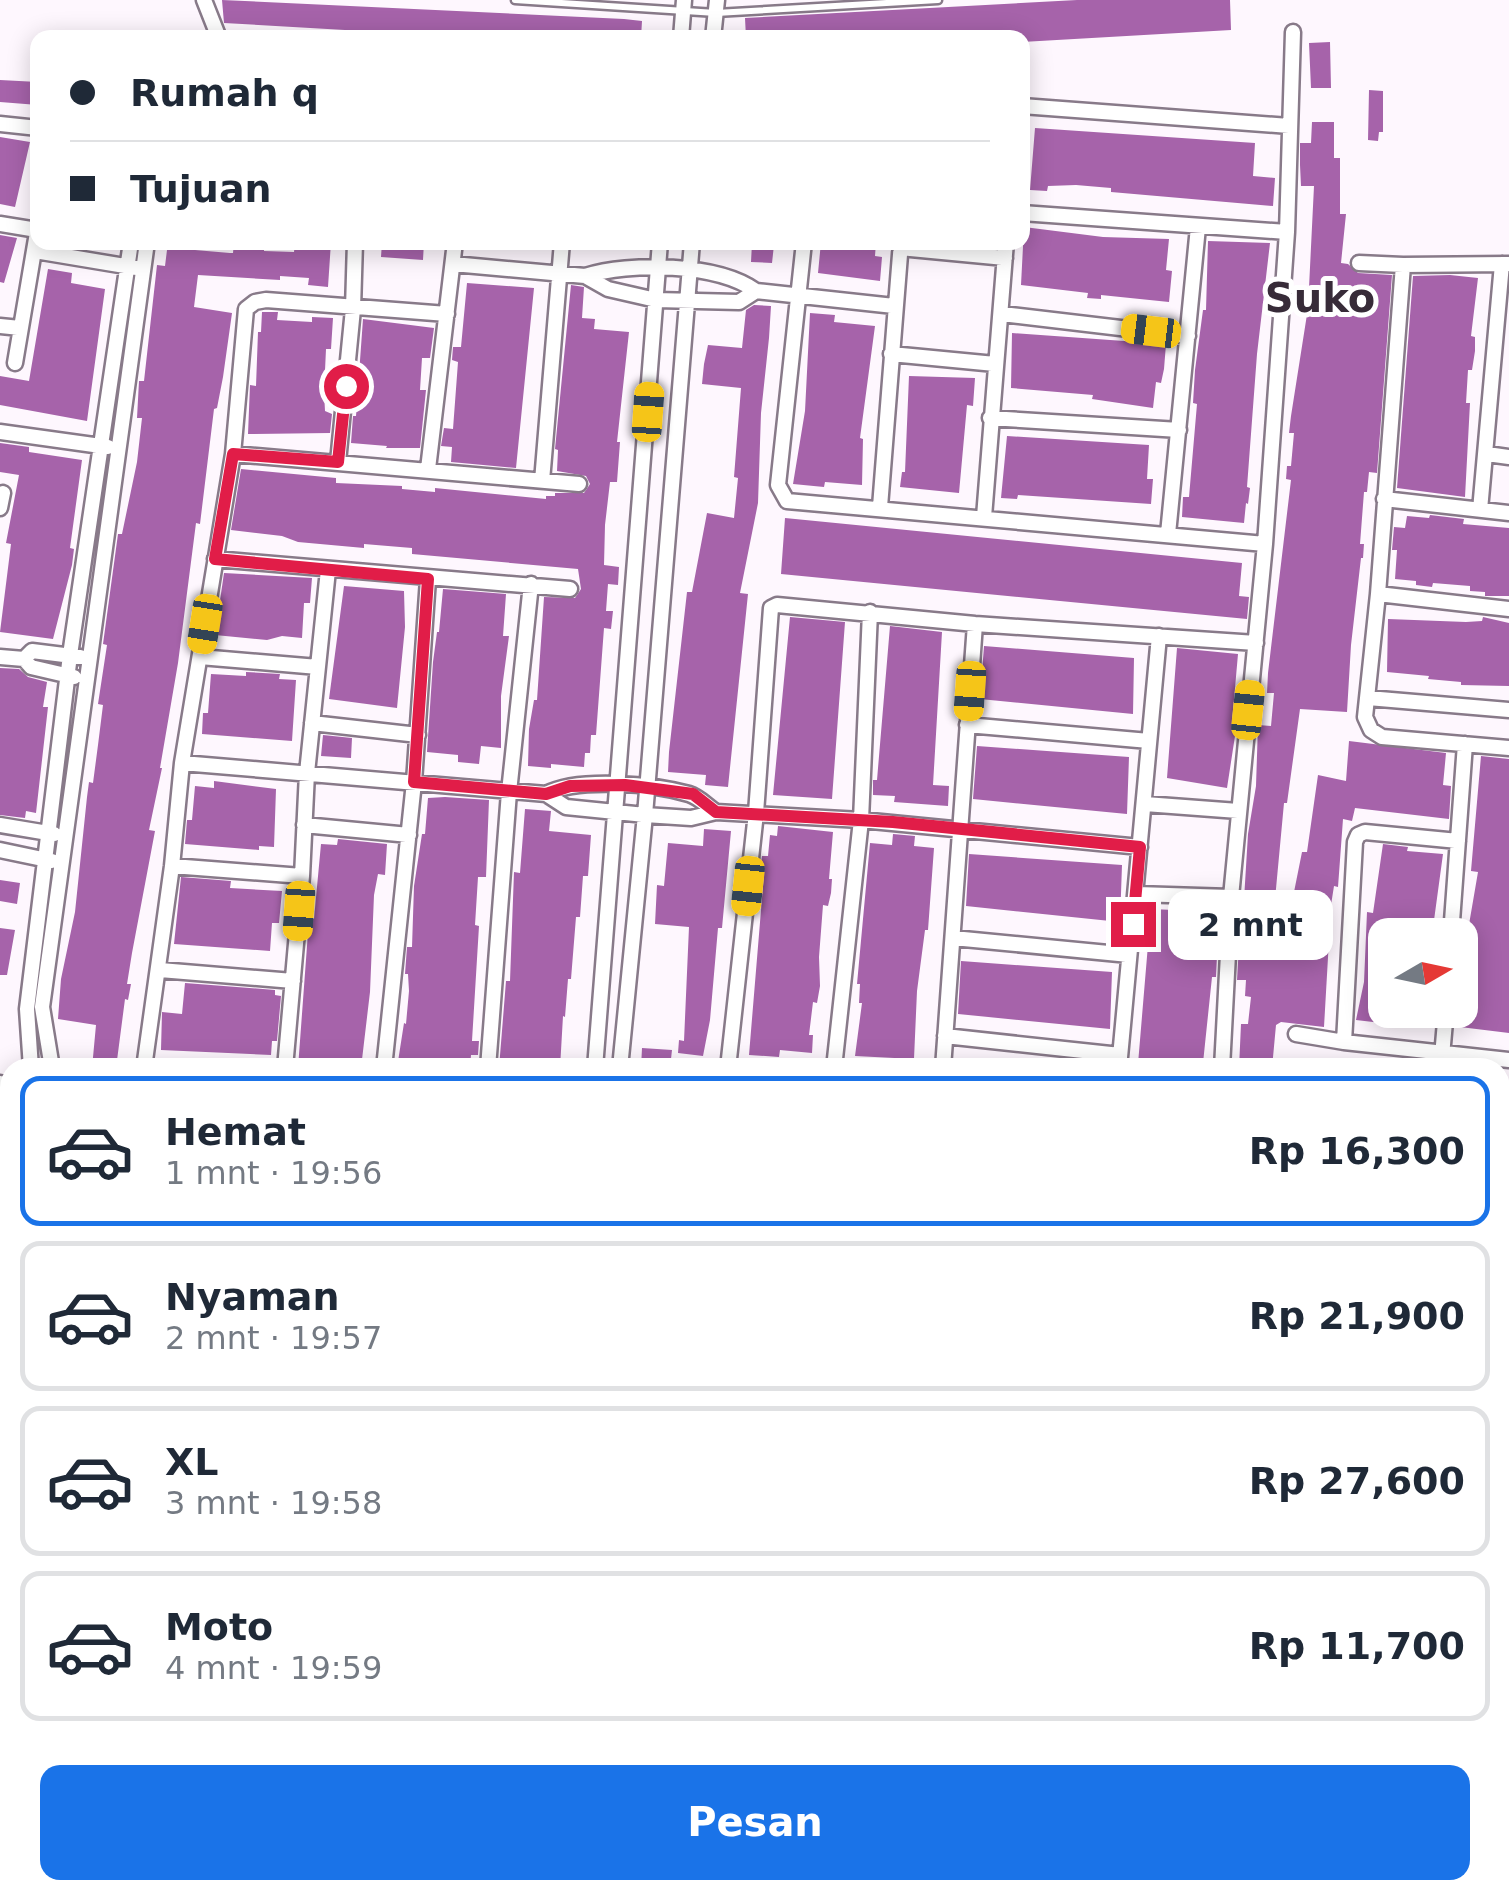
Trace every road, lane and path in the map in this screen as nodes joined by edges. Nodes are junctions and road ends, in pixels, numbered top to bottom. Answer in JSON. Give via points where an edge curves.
{"nodes":[{"id":1,"x":204,"y":0,"type":"edge"},
{"id":2,"x":515,"y":0,"type":"edge"},
{"id":3,"x":938,"y":0,"type":"edge"},
{"id":4,"x":684,"y":5,"type":"edge"},
{"id":5,"x":716,"y":6,"type":"edge"},
{"id":6,"x":216,"y":30,"type":"edge"},
{"id":7,"x":682,"y":30,"type":"edge"},
{"id":8,"x":1293,"y":32,"type":"dead end"},
{"id":9,"x":1030,"y":108,"type":"edge"},
{"id":10,"x":0,"y":124,"type":"edge"},
{"id":11,"x":1289,"y":126,"type":"junction"},
{"id":12,"x":30,"y":127,"type":"edge"},
{"id":13,"x":1030,"y":214,"type":"edge"},
{"id":14,"x":0,"y":224,"type":"edge"},
{"id":15,"x":30,"y":227,"type":"edge"},
{"id":16,"x":1198,"y":227,"type":"junction"},
{"id":17,"x":1287,"y":232,"type":"junction"},
{"id":18,"x":133,"y":250,"type":"edge"},
{"id":19,"x":144,"y":250,"type":"edge"},
{"id":20,"x":355,"y":250,"type":"edge"},
{"id":21,"x":454,"y":250,"type":"edge"},
{"id":22,"x":561,"y":250,"type":"edge"},
{"id":23,"x":659,"y":250,"type":"edge"},
{"id":24,"x":691,"y":250,"type":"edge"},
{"id":25,"x":803,"y":250,"type":"edge"},
{"id":26,"x":900,"y":250,"type":"edge"},
{"id":27,"x":1005,"y":250,"type":"edge"},
{"id":28,"x":34,"y":251,"type":"joint"},
{"id":29,"x":1359,"y":262,"type":"dead end"},
{"id":30,"x":453,"y":264,"type":"junction"},
{"id":31,"x":1506,"y":264,"type":"edge"},
{"id":32,"x":1403,"y":266,"type":"junction"},
{"id":33,"x":136,"y":268,"type":"junction"},
{"id":34,"x":658,"y":268,"type":"junction"},
{"id":35,"x":690,"y":271,"type":"junction"},
{"id":36,"x":560,"y":273,"type":"junction"},
{"id":37,"x":585,"y":276,"type":"junction"},
{"id":38,"x":756,"y":291,"type":"junction"},
{"id":39,"x":797,"y":296,"type":"junction"},
{"id":40,"x":656,"y":300,"type":"junction"},
{"id":41,"x":687,"y":301,"type":"junction"},
{"id":42,"x":894,"y":306,"type":"junction"},
{"id":43,"x":353,"y":308,"type":"junction"},
{"id":44,"x":446,"y":314,"type":"junction"},
{"id":45,"x":1002,"y":314,"type":"junction"},
{"id":46,"x":0,"y":326,"type":"edge"},
{"id":47,"x":20,"y":328,"type":"junction"},
{"id":48,"x":1188,"y":336,"type":"junction"},
{"id":49,"x":891,"y":354,"type":"junction"},
{"id":50,"x":1492,"y":355,"type":"junction"},
{"id":51,"x":1509,"y":356,"type":"edge"},
{"id":52,"x":15,"y":364,"type":"dead end"},
{"id":53,"x":995,"y":364,"type":"junction"},
{"id":54,"x":990,"y":418,"type":"junction"},
{"id":55,"x":1179,"y":430,"type":"junction"},
{"id":56,"x":0,"y":432,"type":"edge"},
{"id":57,"x":103,"y":446,"type":"junction"},
{"id":58,"x":120,"y":448,"type":"junction"},
{"id":59,"x":233,"y":454,"type":"junction"},
{"id":60,"x":1487,"y":454,"type":"junction"},
{"id":61,"x":1509,"y":456,"type":"edge"},
{"id":62,"x":338,"y":462,"type":"junction"},
{"id":63,"x":428,"y":469,"type":"junction"},
{"id":64,"x":542,"y":480,"type":"junction"},
{"id":65,"x":579,"y":484,"type":"dead end"},
{"id":66,"x":1384,"y":499,"type":"junction"},
{"id":67,"x":880,"y":507,"type":"junction"},
{"id":68,"x":1480,"y":510,"type":"junction"},
{"id":69,"x":1509,"y":513,"type":"edge"},
{"id":70,"x":984,"y":517,"type":"junction"},
{"id":71,"x":1168,"y":534,"type":"junction"},
{"id":72,"x":1265,"y":544,"type":"junction"},
{"id":73,"x":215,"y":559,"type":"junction"},
{"id":74,"x":328,"y":570,"type":"junction"},
{"id":75,"x":428,"y":579,"type":"junction"},
{"id":76,"x":531,"y":584,"type":"junction"},
{"id":77,"x":570,"y":589,"type":"dead end"},
{"id":78,"x":1378,"y":594,"type":"junction"},
{"id":79,"x":1509,"y":608,"type":"edge"},
{"id":80,"x":870,"y":612,"type":"junction"},
{"id":81,"x":975,"y":624,"type":"junction"},
{"id":82,"x":1159,"y":636,"type":"junction"},
{"id":83,"x":1256,"y":643,"type":"junction"},
{"id":84,"x":0,"y":656,"type":"edge"},
{"id":85,"x":70,"y":656,"type":"junction"},
{"id":86,"x":200,"y":657,"type":"junction"},
{"id":87,"x":24,"y":659,"type":"junction"},
{"id":88,"x":90,"y":659,"type":"junction"},
{"id":89,"x":318,"y":667,"type":"junction"},
{"id":90,"x":68,"y":676,"type":"junction"},
{"id":91,"x":87,"y":680,"type":"junction"},
{"id":92,"x":1368,"y":698,"type":"junction"},
{"id":93,"x":1509,"y":710,"type":"edge"},
{"id":94,"x":312,"y":723,"type":"junction"},
{"id":95,"x":967,"y":725,"type":"junction"},
{"id":96,"x":418,"y":735,"type":"junction"},
{"id":97,"x":1149,"y":742,"type":"junction"},
{"id":98,"x":1465,"y":744,"type":"junction"},
{"id":99,"x":1509,"y":748,"type":"edge"},
{"id":100,"x":182,"y":762,"type":"junction"},
{"id":101,"x":306,"y":773,"type":"junction"},
{"id":102,"x":414,"y":782,"type":"junction"},
{"id":103,"x":631,"y":786,"type":"junction"},
{"id":104,"x":510,"y":792,"type":"junction"},
{"id":105,"x":546,"y":794,"type":"junction"},
{"id":106,"x":1145,"y":804,"type":"junction"},
{"id":107,"x":1238,"y":811,"type":"junction"},
{"id":108,"x":716,"y":812,"type":"junction"},
{"id":109,"x":628,"y":813,"type":"junction"},
{"id":110,"x":756,"y":813,"type":"junction"},
{"id":111,"x":861,"y":820,"type":"junction"},
{"id":112,"x":0,"y":825,"type":"edge"},
{"id":113,"x":304,"y":826,"type":"junction"},
{"id":114,"x":958,"y":828,"type":"junction"},
{"id":115,"x":49,"y":833,"type":"junction"},
{"id":116,"x":409,"y":835,"type":"junction"},
{"id":117,"x":66,"y":836,"type":"junction"},
{"id":118,"x":1458,"y":841,"type":"junction"},
{"id":119,"x":1140,"y":847,"type":"junction"},
{"id":120,"x":0,"y":850,"type":"edge"},
{"id":121,"x":45,"y":860,"type":"junction"},
{"id":122,"x":62,"y":863,"type":"junction"},
{"id":123,"x":172,"y":866,"type":"junction"},
{"id":124,"x":302,"y":876,"type":"junction"},
{"id":125,"x":1137,"y":894,"type":"junction"},
{"id":126,"x":1230,"y":897,"type":"junction"},
{"id":127,"x":1452,"y":918,"type":"edge"},
{"id":128,"x":953,"y":938,"type":"junction"},
{"id":129,"x":1129,"y":955,"type":"junction"},
{"id":130,"x":160,"y":970,"type":"junction"},
{"id":131,"x":293,"y":981,"type":"junction"},
{"id":132,"x":1445,"y":1028,"type":"edge"},
{"id":133,"x":1296,"y":1034,"type":"dead end"},
{"id":134,"x":946,"y":1036,"type":"junction"},
{"id":135,"x":1344,"y":1042,"type":"junction"},
{"id":136,"x":30,"y":1058,"type":"edge"},
{"id":137,"x":50,"y":1058,"type":"edge"},
{"id":138,"x":146,"y":1058,"type":"edge"},
{"id":139,"x":286,"y":1058,"type":"edge"},
{"id":140,"x":385,"y":1058,"type":"edge"},
{"id":141,"x":489,"y":1058,"type":"edge"},
{"id":142,"x":596,"y":1058,"type":"edge"},
{"id":143,"x":620,"y":1058,"type":"edge"},
{"id":144,"x":729,"y":1058,"type":"edge"},
{"id":145,"x":835,"y":1058,"type":"edge"},
{"id":146,"x":944,"y":1058,"type":"edge"},
{"id":147,"x":1099,"y":1058,"type":"edge"},
{"id":148,"x":1120,"y":1058,"type":"edge"},
{"id":149,"x":1222,"y":1058,"type":"edge"},
{"id":150,"x":1427,"y":1058,"type":"edge"},
{"id":151,"x":1442,"y":1058,"type":"edge"},
{"id":152,"x":0,"y":1556,"type":"edge"},
{"id":153,"x":0,"y":1564,"type":"edge"}],
"edges":[{"from":1,"to":6,"type":"street"},
{"from":2,"to":4,"type":"lane"},
{"from":3,"to":5,"type":"lane"},
{"from":4,"to":5,"type":"lane"},
{"from":4,"to":7,"type":"street"},
{"from":8,"to":11,"type":"street"},
{"from":9,"to":11,"type":"street"},
{"from":10,"to":12,"type":"street"},
{"from":11,"to":17,"type":"street"},
{"from":13,"to":16,"type":"street"},
{"from":14,"to":15,"type":"street"},
{"from":16,"to":17,"type":"street"},
{"from":16,"to":48,"type":"street"},
{"from":17,"to":72,"type":"street"},
{"from":18,"to":33,"type":"street"},
{"from":19,"to":33,"type":"street"},
{"from":20,"to":43,"type":"street"},
{"from":21,"to":30,"type":"street"},
{"from":22,"to":36,"type":"street"},
{"from":23,"to":34,"type":"street"},
{"from":24,"to":35,"type":"street"},
{"from":25,"to":39,"type":"street"},
{"from":26,"to":42,"type":"street"},
{"from":27,"to":45,"type":"street"},
{"from":28,"to":33,"type":"street"},
{"from":28,"to":47,"type":"street"},
{"from":29,"to":32,"type":"street"},
{"from":30,"to":36,"type":"street"},
{"from":30,"to":44,"type":"street"},
{"from":31,"to":32,"type":"street"},
{"from":31,"to":50,"type":"street"},
{"from":32,"to":66,"type":"street"},
{"from":33,"to":57,"type":"street"},
{"from":33,"to":58,"type":"street"},
{"from":34,"to":35,"type":"street"},
{"from":34,"to":37,"type":"street","via":[[610,268]]},
{"from":34,"to":40,"type":"street"},
{"from":35,"to":38,"type":"street","via":[[741,280]]},
{"from":35,"to":41,"type":"street"},
{"from":36,"to":37,"type":"street"},
{"from":36,"to":64,"type":"street"},
{"from":37,"to":40,"type":"street"},
{"from":38,"to":39,"type":"street"},
{"from":38,"to":41,"type":"street","via":[[739,302]]},
{"from":39,"to":42,"type":"street"},
{"from":39,"to":67,"type":"street","via":[[778,486],[787,500]]},
{"from":40,"to":41,"type":"street"},
{"from":40,"to":103,"type":"street"},
{"from":41,"to":103,"type":"street"},
{"from":42,"to":49,"type":"street"},
{"from":43,"to":44,"type":"street"},
{"from":43,"to":59,"type":"street","via":[[266,300],[246,310]]},
{"from":43,"to":62,"type":"street"},
{"from":44,"to":63,"type":"street"},
{"from":45,"to":48,"type":"street"},
{"from":45,"to":53,"type":"street"},
{"from":46,"to":47,"type":"street"},
{"from":47,"to":52,"type":"street"},
{"from":48,"to":55,"type":"street"},
{"from":49,"to":53,"type":"street"},
{"from":49,"to":67,"type":"street"},
{"from":50,"to":51,"type":"street"},
{"from":50,"to":60,"type":"street"},
{"from":53,"to":54,"type":"street"},
{"from":54,"to":55,"type":"street"},
{"from":54,"to":70,"type":"street"},
{"from":55,"to":71,"type":"street"},
{"from":56,"to":57,"type":"street"},
{"from":57,"to":58,"type":"street"},
{"from":57,"to":85,"type":"street"},
{"from":58,"to":88,"type":"street"},
{"from":59,"to":62,"type":"street"},
{"from":59,"to":73,"type":"street"},
{"from":60,"to":61,"type":"street"},
{"from":60,"to":68,"type":"street"},
{"from":62,"to":63,"type":"street"},
{"from":63,"to":64,"type":"street"},
{"from":64,"to":65,"type":"street"},
{"from":66,"to":68,"type":"street"},
{"from":66,"to":78,"type":"street"},
{"from":67,"to":70,"type":"street"},
{"from":68,"to":69,"type":"street"},
{"from":70,"to":71,"type":"street"},
{"from":71,"to":72,"type":"street"},
{"from":72,"to":83,"type":"street"},
{"from":73,"to":74,"type":"street"},
{"from":73,"to":86,"type":"street"},
{"from":74,"to":75,"type":"street"},
{"from":74,"to":89,"type":"street"},
{"from":75,"to":76,"type":"street"},
{"from":75,"to":96,"type":"street"},
{"from":76,"to":77,"type":"street"},
{"from":76,"to":104,"type":"street"},
{"from":78,"to":79,"type":"street"},
{"from":78,"to":92,"type":"street"},
{"from":80,"to":81,"type":"street"},
{"from":80,"to":110,"type":"street","via":[[772,608]]},
{"from":80,"to":111,"type":"street"},
{"from":81,"to":82,"type":"street"},
{"from":81,"to":95,"type":"street"},
{"from":82,"to":83,"type":"street"},
{"from":82,"to":97,"type":"street"},
{"from":83,"to":107,"type":"street"},
{"from":84,"to":87,"type":"street"},
{"from":85,"to":87,"type":"street","via":[[32,651]]},
{"from":85,"to":88,"type":"street"},
{"from":85,"to":90,"type":"street"},
{"from":86,"to":89,"type":"street"},
{"from":86,"to":100,"type":"street"},
{"from":87,"to":90,"type":"street"},
{"from":88,"to":91,"type":"street"},
{"from":89,"to":94,"type":"street"},
{"from":90,"to":91,"type":"street"},
{"from":90,"to":115,"type":"street"},
{"from":91,"to":117,"type":"street"},
{"from":92,"to":93,"type":"street"},
{"from":92,"to":98,"type":"street","via":[[1365,717],[1382,736]]},
{"from":94,"to":96,"type":"street"},
{"from":94,"to":101,"type":"street"},
{"from":95,"to":97,"type":"street"},
{"from":95,"to":114,"type":"street"},
{"from":96,"to":102,"type":"street"},
{"from":97,"to":106,"type":"street"},
{"from":98,"to":99,"type":"street"},
{"from":98,"to":118,"type":"street"},
{"from":100,"to":101,"type":"street"},
{"from":100,"to":123,"type":"street"},
{"from":101,"to":102,"type":"street"},
{"from":101,"to":113,"type":"street"},
{"from":102,"to":104,"type":"street"},
{"from":102,"to":116,"type":"street"},
{"from":103,"to":105,"type":"street","via":[[570,786]]},
{"from":103,"to":108,"type":"street","via":[[693,794]]},
{"from":103,"to":109,"type":"street"},
{"from":103,"to":109,"type":"street"},
{"from":104,"to":105,"type":"street"},
{"from":104,"to":141,"type":"street"},
{"from":105,"to":109,"type":"street","via":[[566,806]]},
{"from":106,"to":107,"type":"street"},
{"from":106,"to":119,"type":"street"},
{"from":107,"to":126,"type":"street"},
{"from":108,"to":109,"type":"street","via":[[691,818]]},
{"from":108,"to":110,"type":"street"},
{"from":109,"to":142,"type":"street"},
{"from":109,"to":143,"type":"street"},
{"from":110,"to":111,"type":"street"},
{"from":110,"to":144,"type":"street"},
{"from":111,"to":114,"type":"street"},
{"from":111,"to":145,"type":"street"},
{"from":112,"to":115,"type":"street"},
{"from":113,"to":116,"type":"street"},
{"from":113,"to":124,"type":"street"},
{"from":114,"to":119,"type":"street"},
{"from":114,"to":128,"type":"street"},
{"from":115,"to":117,"type":"street"},
{"from":115,"to":121,"type":"street"},
{"from":116,"to":140,"type":"street"},
{"from":117,"to":122,"type":"street"},
{"from":118,"to":127,"type":"street"},
{"from":118,"to":135,"type":"street","via":[[1358,835]]},
{"from":119,"to":125,"type":"street"},
{"from":120,"to":121,"type":"street"},
{"from":121,"to":122,"type":"street"},
{"from":121,"to":136,"type":"street","via":[[27,1009]]},
{"from":122,"to":137,"type":"street","via":[[42,1007]]},
{"from":123,"to":124,"type":"street"},
{"from":123,"to":130,"type":"street"},
{"from":124,"to":131,"type":"street"},
{"from":125,"to":126,"type":"street"},
{"from":125,"to":129,"type":"street"},
{"from":126,"to":149,"type":"street"},
{"from":128,"to":129,"type":"street"},
{"from":128,"to":134,"type":"street"},
{"from":129,"to":148,"type":"street"},
{"from":130,"to":131,"type":"street"},
{"from":130,"to":138,"type":"street"},
{"from":131,"to":139,"type":"street"},
{"from":132,"to":151,"type":"street"},
{"from":133,"to":135,"type":"street"},
{"from":134,"to":146,"type":"street"},
{"from":134,"to":147,"type":"street"},
{"from":135,"to":150,"type":"street"},
{"from":152,"to":153,"type":"street"}]}
